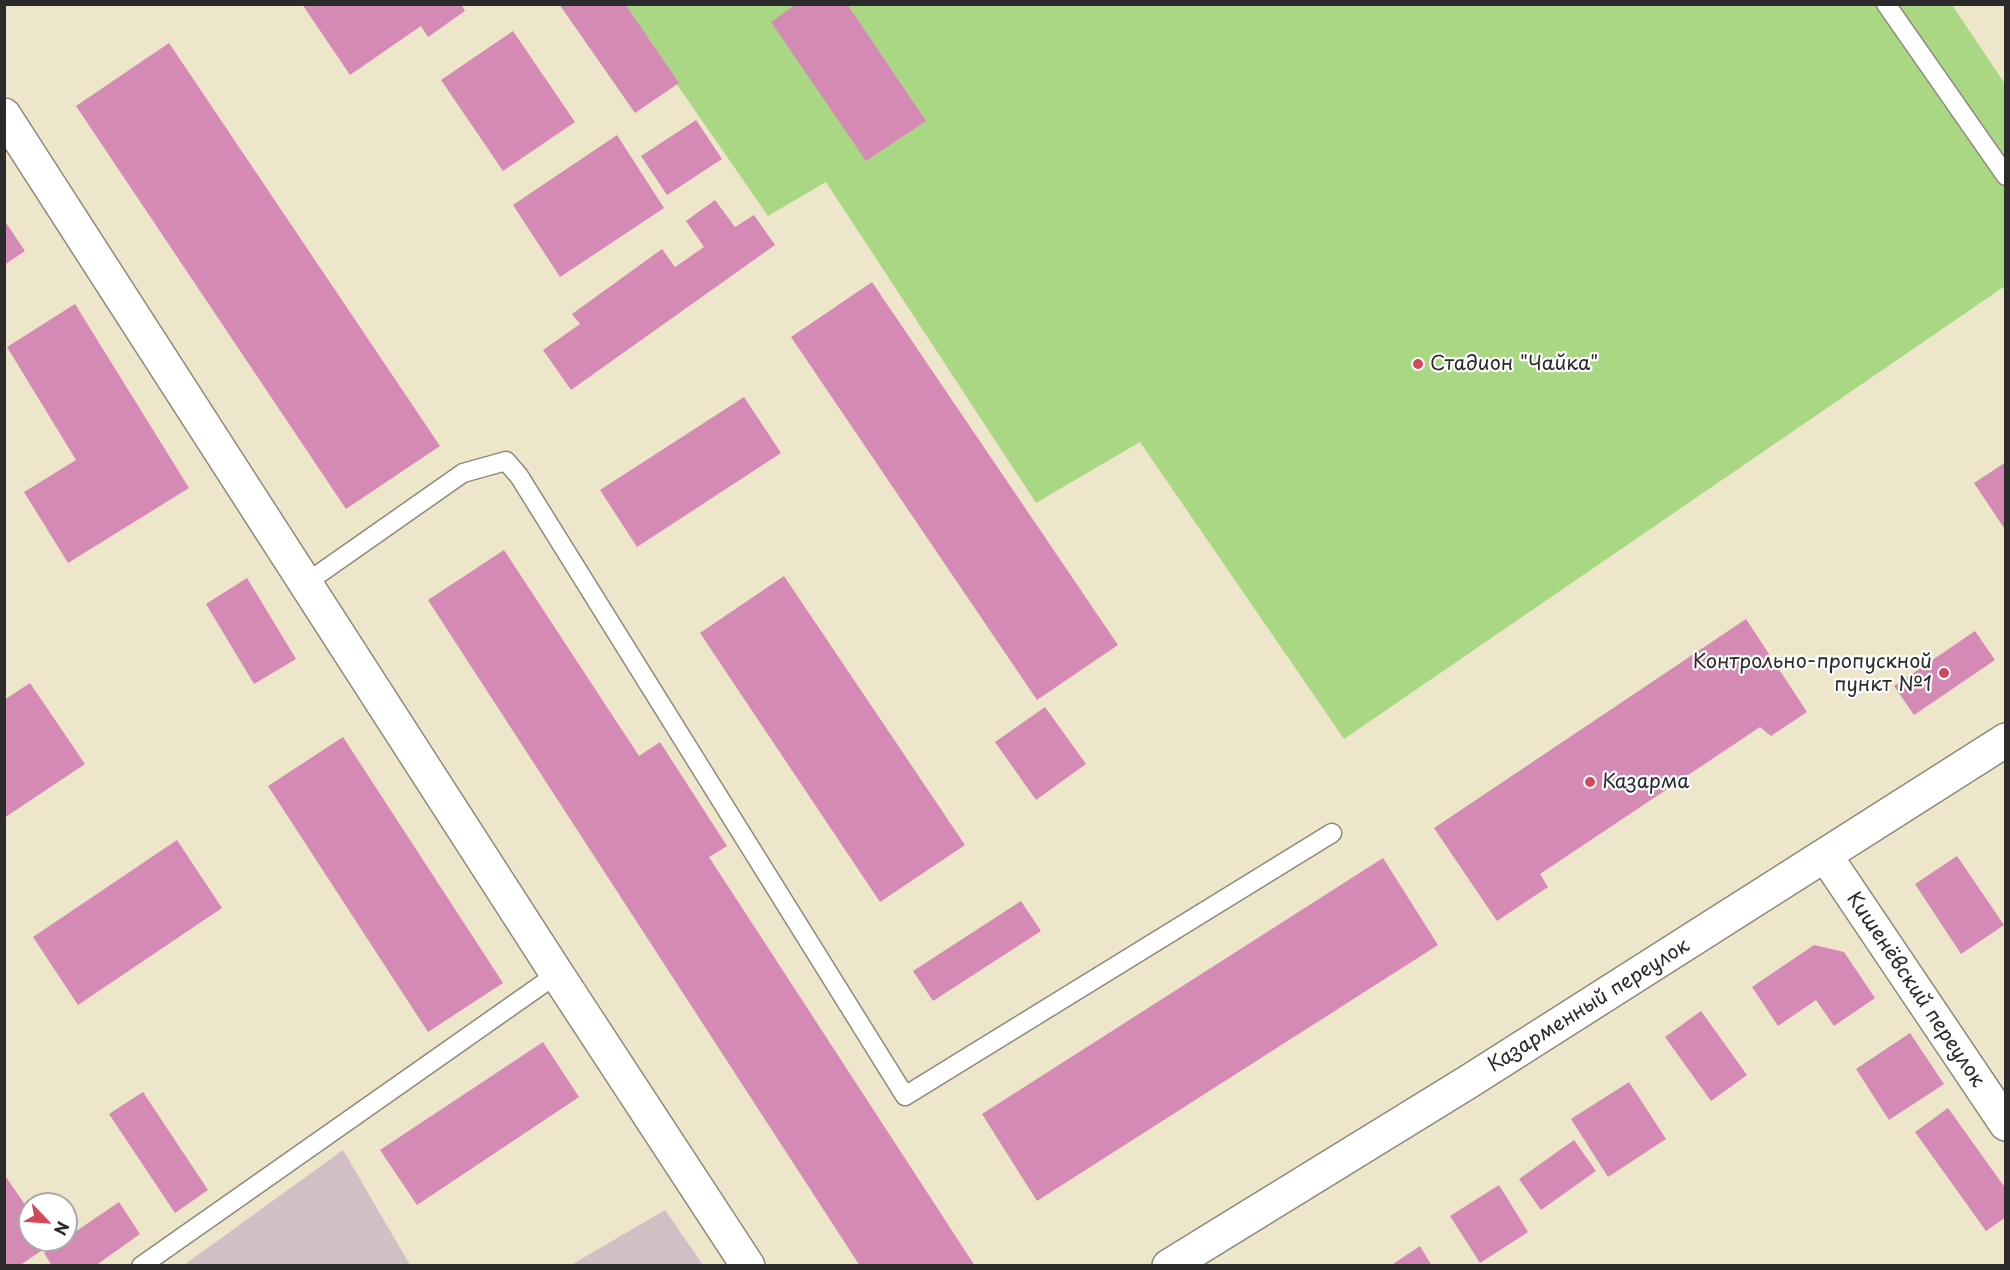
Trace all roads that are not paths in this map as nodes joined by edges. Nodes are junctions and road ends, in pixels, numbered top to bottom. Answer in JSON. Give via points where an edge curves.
{"nodes":[{"id":1,"x":1886,"y":4,"type":"edge"},
{"id":2,"x":4,"y":115,"type":"edge"},
{"id":3,"x":2006,"y":176,"type":"edge"},
{"id":4,"x":306,"y":583,"type":"junction"},
{"id":5,"x":2006,"y":740,"type":"edge"},
{"id":6,"x":1332,"y":833,"type":"dead end"},
{"id":7,"x":1825,"y":855,"type":"junction"},
{"id":8,"x":558,"y":974,"type":"junction"},
{"id":9,"x":2006,"y":1124,"type":"edge"},
{"id":10,"x":141,"y":1266,"type":"edge"},
{"id":11,"x":748,"y":1266,"type":"edge"},
{"id":12,"x":1169,"y":1266,"type":"edge"}],
"edges":[{"from":1,"to":3,"type":"lane"},
{"from":2,"to":4,"type":"street"},
{"from":4,"to":6,"type":"lane","via":[[463,473],[506,461],[519,476],[905,1096]]},
{"from":4,"to":8,"type":"street"},
{"from":5,"to":7,"type":"street","name":"Казарменный переулок"},
{"from":7,"to":9,"type":"street","name":"Кишенёвский переулок"},
{"from":7,"to":12,"type":"street","name":"Казарменный переулок"},
{"from":8,"to":10,"type":"lane"},
{"from":8,"to":11,"type":"street"}]}
